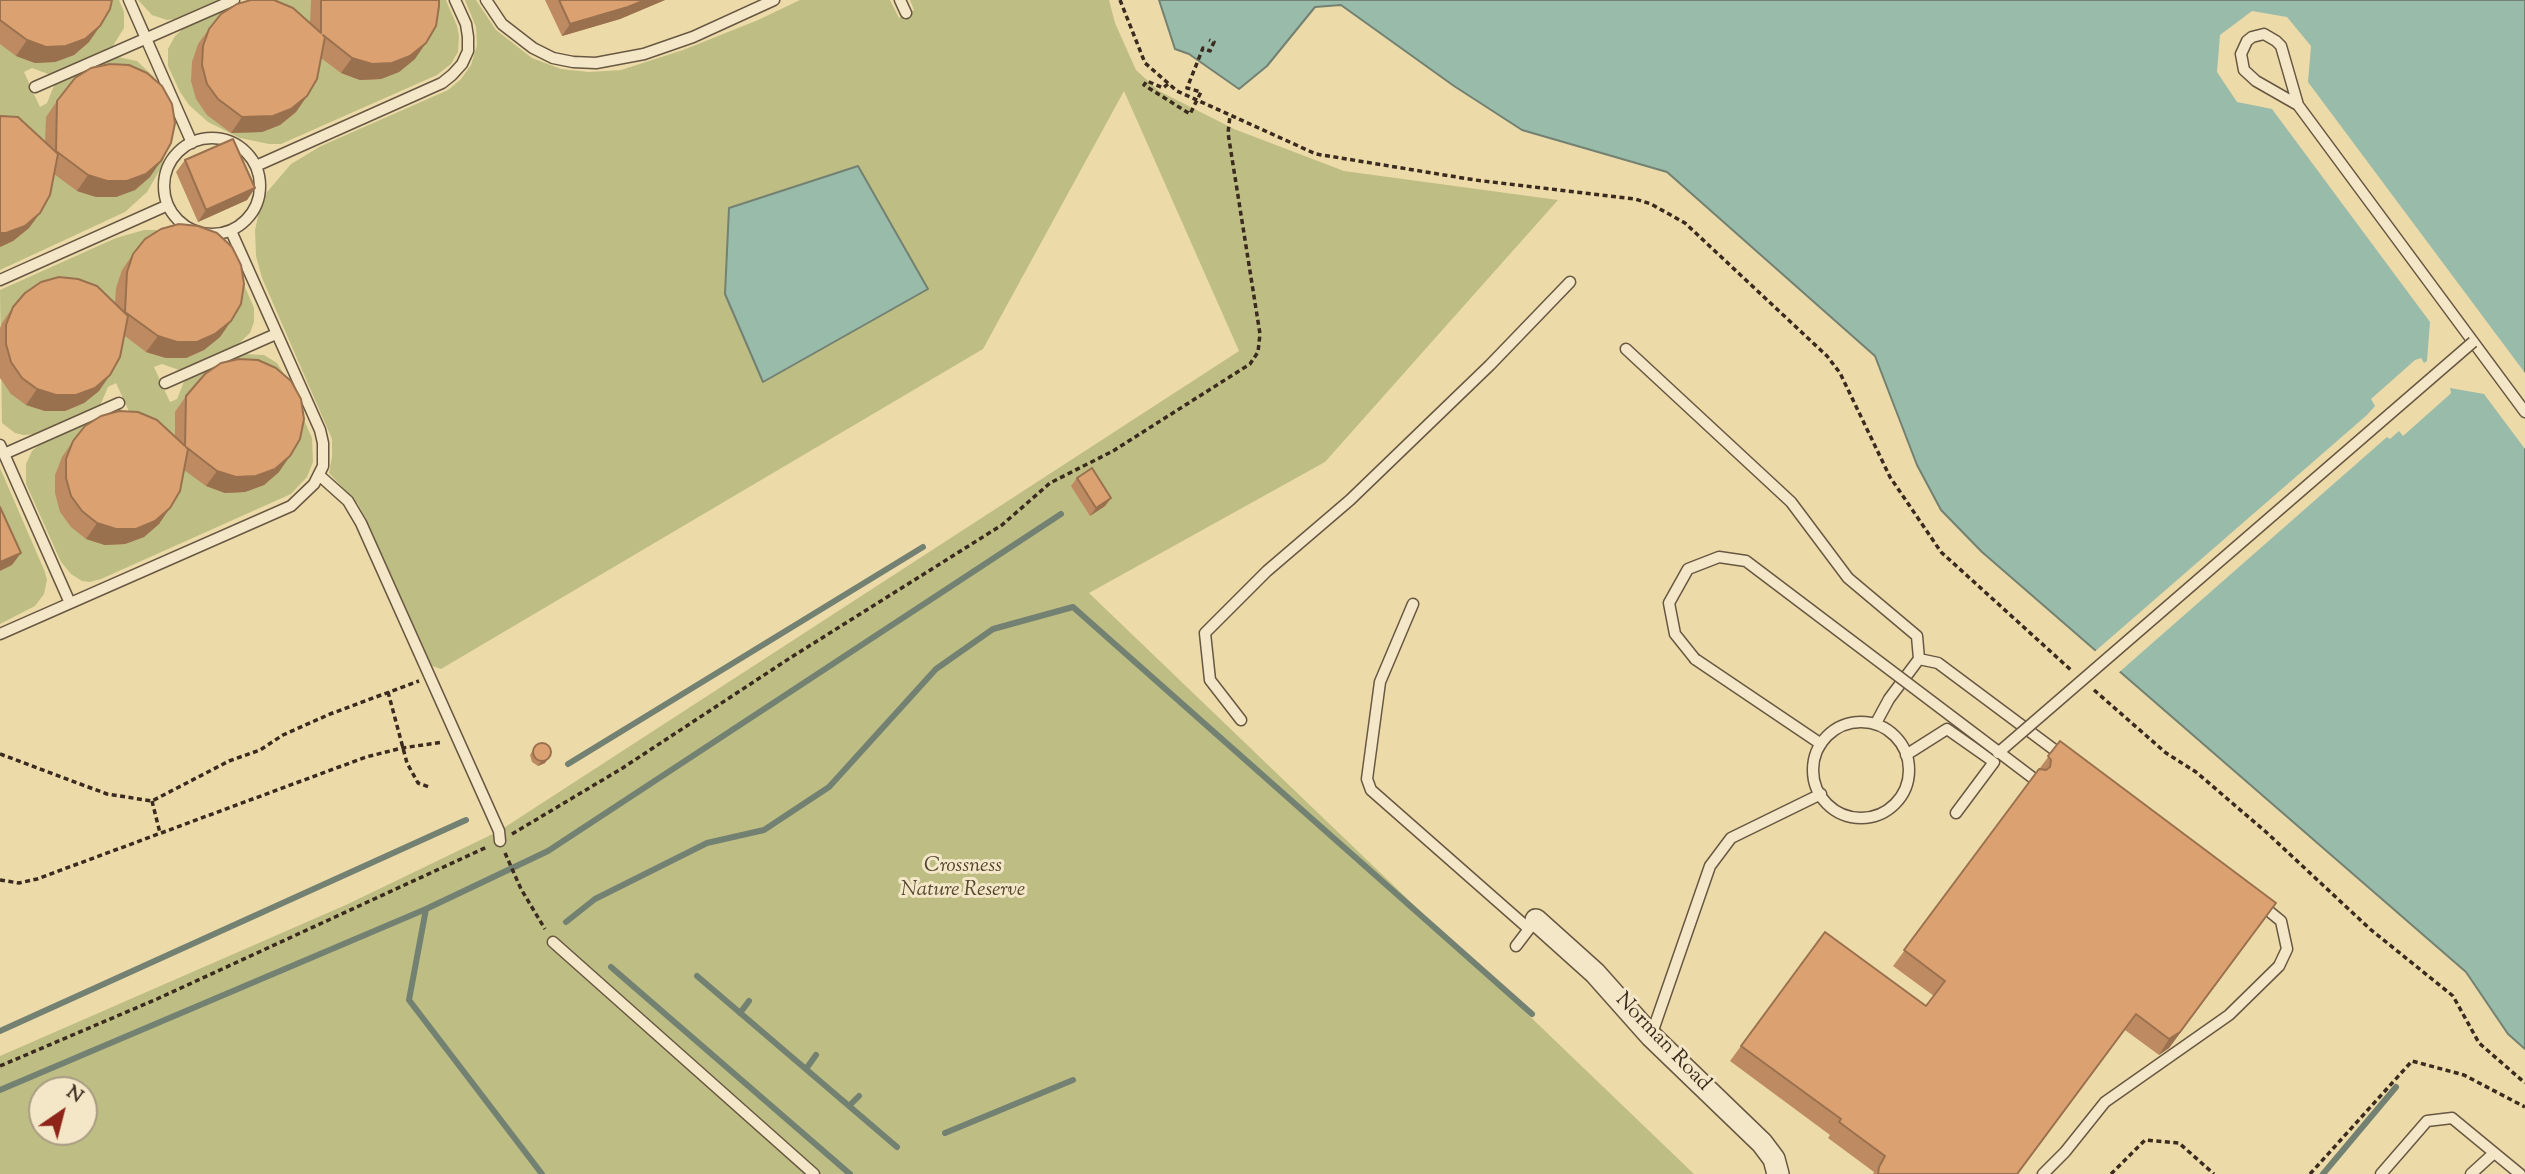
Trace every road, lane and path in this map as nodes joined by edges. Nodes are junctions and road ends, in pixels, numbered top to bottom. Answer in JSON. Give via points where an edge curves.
{"nodes":[{"id":1,"x":129,"y":0,"type":"edge"},
{"id":2,"x":234,"y":0,"type":"edge"},
{"id":3,"x":455,"y":0,"type":"edge"},
{"id":4,"x":486,"y":0,"type":"edge"},
{"id":5,"x":774,"y":0,"type":"edge"},
{"id":6,"x":900,"y":0,"type":"edge"},
{"id":7,"x":1120,"y":0,"type":"edge"},
{"id":8,"x":906,"y":13,"type":"dead end"},
{"id":9,"x":146,"y":38,"type":"junction"},
{"id":10,"x":1209,"y":40,"type":"dead end"},
{"id":11,"x":1168,"y":84,"type":"junction"},
{"id":12,"x":36,"y":87,"type":"dead end"},
{"id":13,"x":1196,"y":101,"type":"junction"},
{"id":14,"x":2298,"y":105,"type":"junction"},
{"id":15,"x":1230,"y":117,"type":"junction"},
{"id":16,"x":192,"y":143,"type":"junction"},
{"id":17,"x":256,"y":166,"type":"junction"},
{"id":18,"x":168,"y":205,"type":"junction"},
{"id":19,"x":231,"y":231,"type":"junction"},
{"id":20,"x":0,"y":279,"type":"edge"},
{"id":21,"x":1570,"y":282,"type":"dead end"},
{"id":22,"x":276,"y":334,"type":"junction"},
{"id":23,"x":2473,"y":342,"type":"junction"},
{"id":24,"x":1626,"y":349,"type":"dead end"},
{"id":25,"x":166,"y":383,"type":"dead end"},
{"id":26,"x":119,"y":403,"type":"dead end"},
{"id":27,"x":2525,"y":412,"type":"edge"},
{"id":28,"x":2,"y":449,"type":"edge"},
{"id":29,"x":319,"y":475,"type":"junction"},
{"id":30,"x":70,"y":603,"type":"junction"},
{"id":31,"x":1413,"y":604,"type":"dead end"},
{"id":32,"x":0,"y":634,"type":"edge"},
{"id":33,"x":1919,"y":659,"type":"junction"},
{"id":34,"x":2075,"y":673,"type":"dead end"},
{"id":35,"x":430,"y":677,"type":"junction"},
{"id":36,"x":2092,"y":688,"type":"dead end"},
{"id":37,"x":388,"y":692,"type":"junction"},
{"id":38,"x":1241,"y":720,"type":"dead end"},
{"id":39,"x":1876,"y":723,"type":"junction"},
{"id":40,"x":456,"y":737,"type":"junction"},
{"id":41,"x":1821,"y":744,"type":"junction"},
{"id":42,"x":404,"y":748,"type":"junction"},
{"id":43,"x":1997,"y":753,"type":"junction"},
{"id":44,"x":0,"y":754,"type":"edge"},
{"id":45,"x":1906,"y":755,"type":"junction"},
{"id":46,"x":2073,"y":763,"type":"edge"},
{"id":47,"x":2033,"y":778,"type":"edge"},
{"id":48,"x":429,"y":787,"type":"dead end"},
{"id":49,"x":1821,"y":794,"type":"junction"},
{"id":50,"x":152,"y":801,"type":"junction"},
{"id":51,"x":1956,"y":813,"type":"dead end"},
{"id":52,"x":160,"y":833,"type":"junction"},
{"id":53,"x":500,"y":841,"type":"junction"},
{"id":54,"x":0,"y":880,"type":"edge"},
{"id":55,"x":2252,"y":897,"type":"edge"},
{"id":56,"x":1532,"y":924,"type":"junction"},
{"id":57,"x":553,"y":942,"type":"joint"},
{"id":58,"x":1516,"y":946,"type":"dead end"},
{"id":59,"x":1651,"y":1036,"type":"junction"},
{"id":60,"x":0,"y":1066,"type":"edge"},
{"id":61,"x":2525,"y":1083,"type":"edge"},
{"id":62,"x":2525,"y":1107,"type":"edge"},
{"id":63,"x":2494,"y":1153,"type":"junction"},
{"id":64,"x":814,"y":1174,"type":"edge"},
{"id":65,"x":1778,"y":1174,"type":"edge"},
{"id":66,"x":2043,"y":1174,"type":"edge"},
{"id":67,"x":2111,"y":1174,"type":"edge"},
{"id":68,"x":2214,"y":1174,"type":"edge"},
{"id":69,"x":2310,"y":1174,"type":"edge"},
{"id":70,"x":2381,"y":1174,"type":"edge"},
{"id":71,"x":2471,"y":1174,"type":"edge"},
{"id":72,"x":2520,"y":1174,"type":"edge"}],
"edges":[{"from":1,"to":9,"type":"lane"},
{"from":2,"to":9,"type":"lane"},
{"from":3,"to":17,"type":"lane","via":[[466,24],[468,51],[452,75]]},
{"from":4,"to":5,"type":"lane","via":[[502,24],[533,48],[553,58],[596,63],[644,54],[693,37]]},
{"from":6,"to":8,"type":"lane"},
{"from":7,"to":11,"type":"path","via":[[1145,63]]},
{"from":9,"to":12,"type":"lane"},
{"from":9,"to":16,"type":"lane"},
{"from":10,"to":13,"type":"path","via":[[1214,42],[1210,51],[1203,48],[1187,88],[1200,92]]},
{"from":11,"to":13,"type":"path"},
{"from":11,"to":13,"type":"path","via":[[1163,88],[1147,81],[1144,85],[1190,114]]},
{"from":13,"to":15,"type":"path"},
{"from":14,"to":14,"type":"lane","via":[[2244,70],[2241,54],[2246,41],[2264,34],[2277,41]]},
{"from":14,"to":23,"type":"lane"},
{"from":15,"to":34,"type":"path","via":[[1326,157],[1634,199],[1685,223],[1840,373],[1890,477],[1941,552]]},
{"from":15,"to":53,"type":"path","via":[[1228,133],[1260,334],[1258,352],[1250,364],[1114,451],[1050,483],[1002,525],[621,769]]},
{"from":16,"to":17,"type":"lane","via":[[219,138],[234,143]]},
{"from":16,"to":18,"type":"lane","via":[[175,155],[167,170]]},
{"from":17,"to":19,"type":"lane","via":[[260,196],[254,211]]},
{"from":18,"to":19,"type":"lane","via":[[186,227],[200,233]]},
{"from":18,"to":20,"type":"lane"},
{"from":19,"to":22,"type":"lane"},
{"from":21,"to":38,"type":"lane","via":[[1350,500],[1267,571],[1205,633],[1210,680]]},
{"from":22,"to":25,"type":"lane"},
{"from":22,"to":29,"type":"lane","via":[[320,430],[324,455]]},
{"from":23,"to":27,"type":"lane"},
{"from":23,"to":43,"type":"lane","bridge":true},
{"from":24,"to":33,"type":"lane","via":[[1791,502],[1848,578],[1917,636]]},
{"from":26,"to":28,"type":"lane"},
{"from":28,"to":30,"type":"lane"},
{"from":29,"to":30,"type":"lane","via":[[291,506]]},
{"from":29,"to":35,"type":"lane","via":[[355,511]]},
{"from":30,"to":32,"type":"lane"},
{"from":31,"to":56,"type":"lane","via":[[1380,682],[1367,779],[1371,790]]},
{"from":33,"to":39,"type":"lane"},
{"from":33,"to":46,"type":"lane","via":[[1938,663]]},
{"from":35,"to":37,"type":"path"},
{"from":35,"to":40,"type":"lane"},
{"from":36,"to":61,"type":"path","via":[[2256,823],[2370,929],[2453,996],[2479,1043]]},
{"from":37,"to":42,"type":"path"},
{"from":37,"to":50,"type":"path","via":[[283,735]]},
{"from":39,"to":41,"type":"lane","via":[[1856,721],[1834,729]]},
{"from":39,"to":45,"type":"lane"},
{"from":40,"to":42,"type":"path"},
{"from":40,"to":53,"type":"lane"},
{"from":41,"to":43,"type":"lane","bridge":true,"via":[[1695,659],[1675,634],[1670,603],[1688,569],[1719,557],[1746,561]]},
{"from":41,"to":49,"type":"lane","via":[[1814,759]]},
{"from":42,"to":48,"type":"path","via":[[418,783]]},
{"from":42,"to":52,"type":"path","via":[[366,757]]},
{"from":43,"to":47,"type":"lane","bridge":true},
{"from":44,"to":50,"type":"path","via":[[107,794]]},
{"from":45,"to":49,"type":"lane","via":[[1906,787],[1889,810],[1856,818],[1834,810]]},
{"from":45,"to":51,"type":"lane","via":[[1947,729],[1994,762]]},
{"from":49,"to":59,"type":"lane","via":[[1731,838],[1710,866]]},
{"from":50,"to":52,"type":"path"},
{"from":52,"to":54,"type":"path","via":[[37,879],[19,883]]},
{"from":53,"to":57,"type":"path","via":[[521,889]]},
{"from":53,"to":60,"type":"path"},
{"from":55,"to":66,"type":"lane","via":[[2281,921],[2287,949],[2279,967],[2229,1015],[2105,1102]]},
{"from":56,"to":58,"type":"lane"},
{"from":56,"to":59,"type":"street","name":"Norman Road","via":[[1595,973]]},
{"from":57,"to":64,"type":"lane"},
{"from":59,"to":65,"type":"street","name":"Norman Road","via":[[1762,1143]]},
{"from":62,"to":69,"type":"path","via":[[2464,1075],[2412,1061]]},
{"from":63,"to":70,"type":"lane","via":[[2452,1118],[2427,1121]]},
{"from":63,"to":71,"type":"lane"},
{"from":63,"to":72,"type":"lane"},
{"from":67,"to":68,"type":"path","via":[[2145,1140],[2179,1143]]}]}
